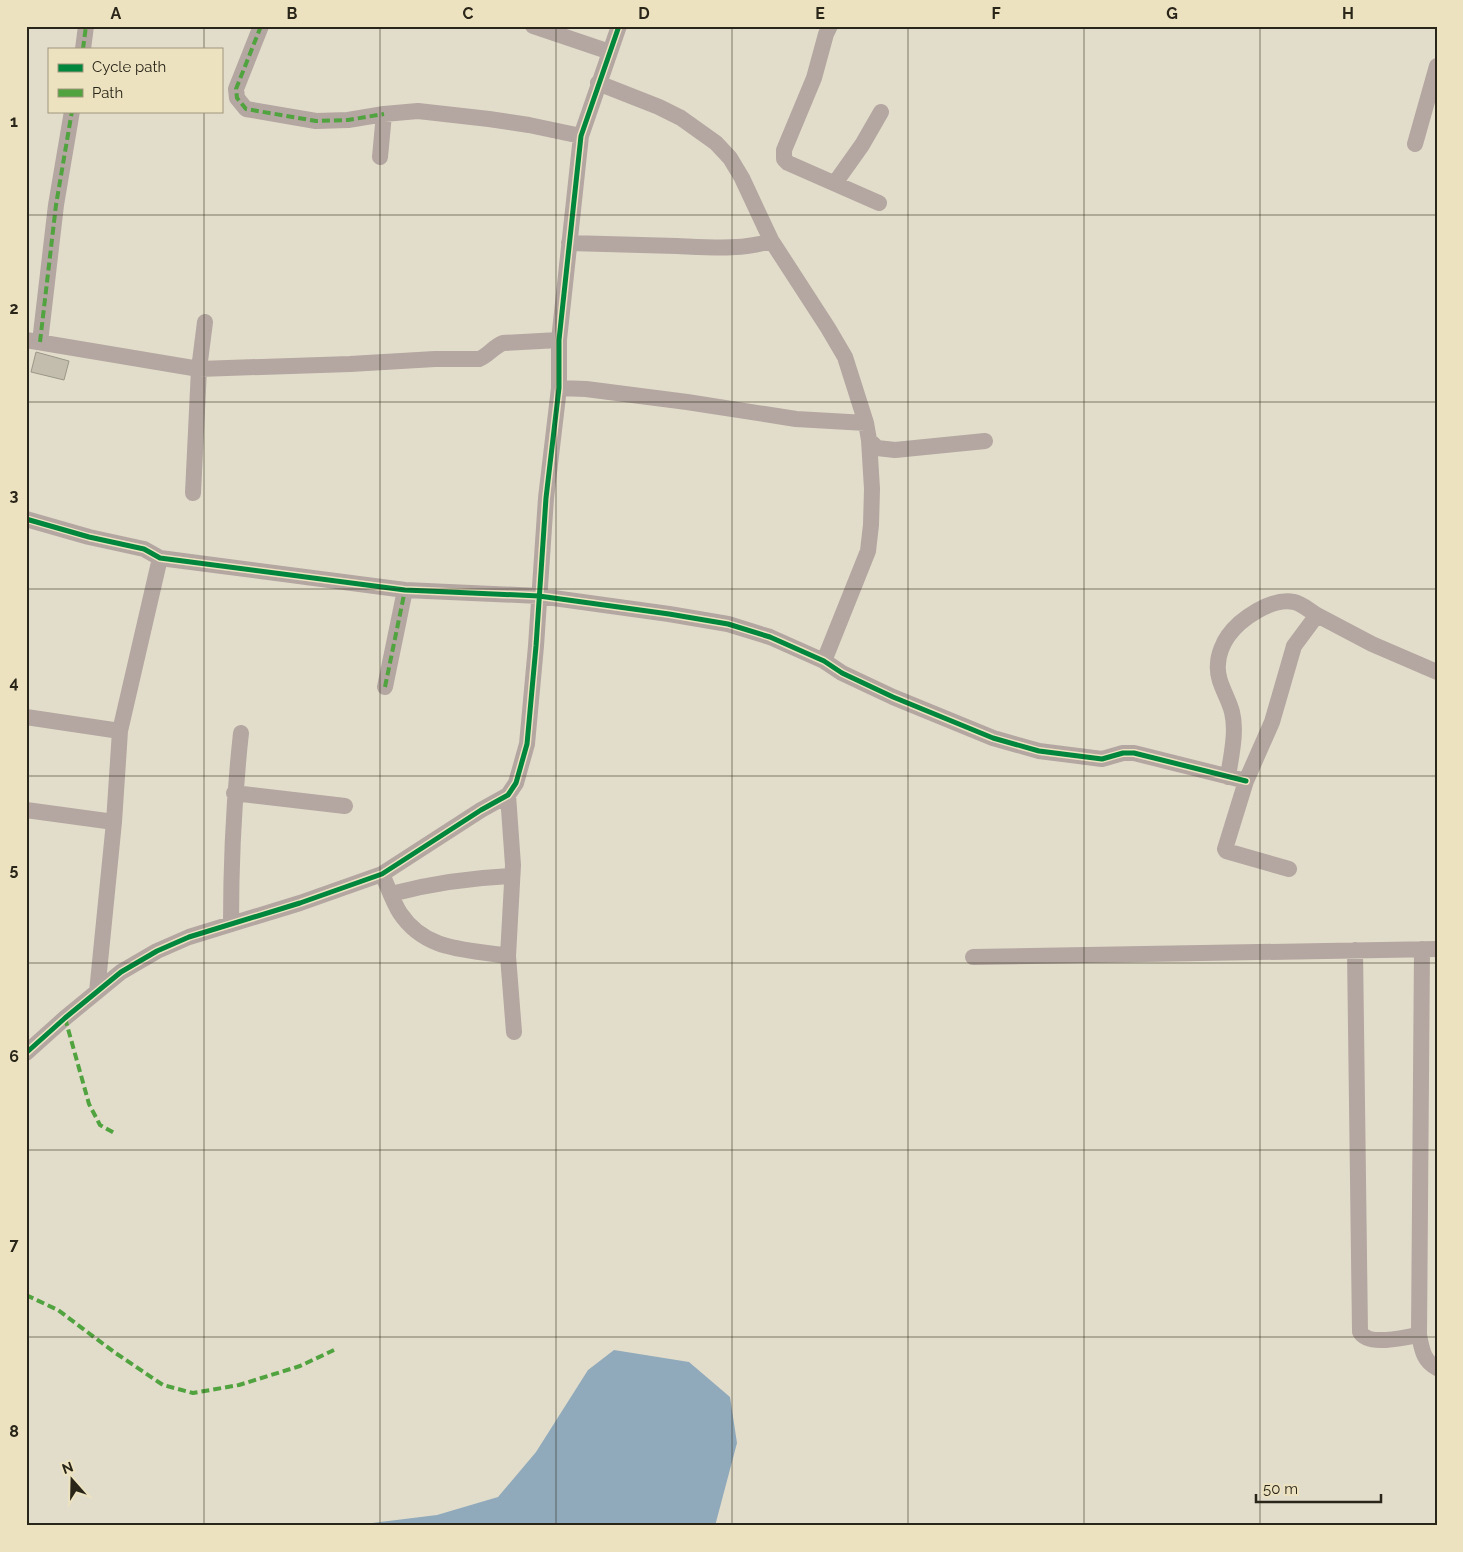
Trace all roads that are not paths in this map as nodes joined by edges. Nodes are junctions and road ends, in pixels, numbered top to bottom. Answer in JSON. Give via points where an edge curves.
{"nodes":[{"id":1,"x":86,"y":26,"type":"edge"},
{"id":2,"x":261,"y":26,"type":"edge"},
{"id":3,"x":533,"y":26,"type":"edge"},
{"id":4,"x":619,"y":26,"type":"edge"},
{"id":5,"x":830,"y":26,"type":"edge"},
{"id":6,"x":82,"y":48,"type":"edge"},
{"id":7,"x":610,"y":52,"type":"junction"},
{"id":8,"x":1437,"y":66,"type":"edge"},
{"id":9,"x":598,"y":83,"type":"junction"},
{"id":10,"x":72,"y":112,"type":"edge"},
{"id":11,"x":881,"y":112,"type":"dead end"},
{"id":12,"x":384,"y":114,"type":"junction"},
{"id":13,"x":581,"y":136,"type":"junction"},
{"id":14,"x":1415,"y":144,"type":"dead end"},
{"id":15,"x":380,"y":157,"type":"dead end"},
{"id":16,"x":835,"y":182,"type":"junction"},
{"id":17,"x":879,"y":203,"type":"dead end"},
{"id":18,"x":771,"y":240,"type":"junction"},
{"id":19,"x":570,"y":243,"type":"junction"},
{"id":20,"x":205,"y":322,"type":"dead end"},
{"id":21,"x":560,"y":340,"type":"junction"},
{"id":22,"x":33,"y":341,"type":"edge"},
{"id":23,"x":199,"y":369,"type":"junction"},
{"id":24,"x":559,"y":388,"type":"junction"},
{"id":25,"x":866,"y":423,"type":"junction"},
{"id":26,"x":869,"y":440,"type":"junction"},
{"id":27,"x":985,"y":441,"type":"dead end"},
{"id":28,"x":193,"y":493,"type":"dead end"},
{"id":29,"x":26,"y":519,"type":"edge"},
{"id":30,"x":160,"y":558,"type":"junction"},
{"id":31,"x":405,"y":590,"type":"junction"},
{"id":32,"x":539,"y":596,"type":"junction"},
{"id":33,"x":1317,"y":615,"type":"junction"},
{"id":34,"x":824,"y":661,"type":"junction"},
{"id":35,"x":1437,"y":672,"type":"edge"},
{"id":36,"x":386,"y":687,"type":"dead end"},
{"id":37,"x":26,"y":717,"type":"edge"},
{"id":38,"x":120,"y":731,"type":"junction"},
{"id":39,"x":241,"y":733,"type":"dead end"},
{"id":40,"x":1228,"y":777,"type":"junction"},
{"id":41,"x":1246,"y":781,"type":"junction"},
{"id":42,"x":234,"y":793,"type":"junction"},
{"id":43,"x":508,"y":795,"type":"junction"},
{"id":44,"x":345,"y":806,"type":"dead end"},
{"id":45,"x":26,"y":810,"type":"edge"},
{"id":46,"x":114,"y":822,"type":"junction"},
{"id":47,"x":1289,"y":869,"type":"dead end"},
{"id":48,"x":382,"y":874,"type":"junction"},
{"id":49,"x":512,"y":876,"type":"junction"},
{"id":50,"x":391,"y":894,"type":"junction"},
{"id":51,"x":231,"y":924,"type":"junction"},
{"id":52,"x":1429,"y":949,"type":"edge"},
{"id":53,"x":1355,"y":950,"type":"junction"},
{"id":54,"x":508,"y":956,"type":"junction"},
{"id":55,"x":973,"y":957,"type":"dead end"},
{"id":56,"x":97,"y":992,"type":"junction"},
{"id":57,"x":514,"y":1032,"type":"dead end"},
{"id":58,"x":26,"y":1053,"type":"edge"},
{"id":59,"x":1419,"y":1335,"type":"junction"},
{"id":60,"x":1437,"y":1368,"type":"edge"}],
"edges":[{"from":1,"to":6,"type":"street"},
{"from":2,"to":12,"type":"street","via":[[236,90],[237,98],[246,109],[316,121]]},
{"from":3,"to":7,"type":"street"},
{"from":4,"to":7,"type":"street"},
{"from":5,"to":16,"type":"street","via":[[814,78],[783,155],[788,162]]},
{"from":7,"to":9,"type":"street"},
{"from":8,"to":14,"type":"street"},
{"from":9,"to":13,"type":"street"},
{"from":9,"to":18,"type":"street","via":[[666,110],[716,142],[742,178]]},
{"from":10,"to":22,"type":"street"},
{"from":11,"to":16,"type":"street"},
{"from":12,"to":13,"type":"street","via":[[418,111],[529,124]]},
{"from":12,"to":15,"type":"street"},
{"from":13,"to":19,"type":"street"},
{"from":16,"to":17,"type":"street"},
{"from":18,"to":19,"type":"street","via":[[762,245],[705,247]]},
{"from":18,"to":25,"type":"street","via":[[845,357]]},
{"from":19,"to":21,"type":"street"},
{"from":20,"to":23,"type":"street"},
{"from":21,"to":23,"type":"street","via":[[502,343],[479,359]]},
{"from":21,"to":24,"type":"street"},
{"from":22,"to":23,"type":"street"},
{"from":23,"to":28,"type":"street"},
{"from":24,"to":25,"type":"street","via":[[687,402],[796,419]]},
{"from":24,"to":32,"type":"street"},
{"from":25,"to":26,"type":"street"},
{"from":26,"to":27,"type":"street","via":[[877,448],[895,450]]},
{"from":26,"to":34,"type":"street","via":[[872,489],[868,551]]},
{"from":29,"to":30,"type":"street","via":[[144,549]]},
{"from":30,"to":31,"type":"street"},
{"from":30,"to":38,"type":"street"},
{"from":31,"to":32,"type":"street"},
{"from":31,"to":36,"type":"street"},
{"from":32,"to":34,"type":"street","via":[[728,624],[770,637]]},
{"from":32,"to":43,"type":"street","via":[[527,744],[516,783]]},
{"from":33,"to":35,"type":"street","via":[[1372,644]]},
{"from":33,"to":40,"type":"street","via":[[1294,602],[1284,601],[1261,609],[1239,623],[1226,637],[1217,665],[1234,725]]},
{"from":33,"to":41,"type":"street","via":[[1294,646],[1272,722]]},
{"from":34,"to":40,"type":"street","via":[[892,697],[993,738],[1039,751],[1102,759],[1134,753]]},
{"from":37,"to":38,"type":"street"},
{"from":38,"to":46,"type":"street"},
{"from":39,"to":42,"type":"street"},
{"from":40,"to":41,"type":"street"},
{"from":41,"to":47,"type":"street","via":[[1225,849]]},
{"from":42,"to":44,"type":"street"},
{"from":42,"to":51,"type":"street"},
{"from":43,"to":48,"type":"street"},
{"from":43,"to":49,"type":"street"},
{"from":45,"to":46,"type":"street"},
{"from":46,"to":56,"type":"street"},
{"from":48,"to":50,"type":"street"},
{"from":48,"to":51,"type":"street","via":[[300,904]]},
{"from":49,"to":50,"type":"street","via":[[468,878]]},
{"from":49,"to":54,"type":"street"},
{"from":50,"to":54,"type":"street","via":[[400,913],[414,930],[427,939],[451,948]]},
{"from":51,"to":56,"type":"street","via":[[157,951],[121,972]]},
{"from":52,"to":53,"type":"street"},
{"from":52,"to":59,"type":"street"},
{"from":53,"to":55,"type":"street"},
{"from":53,"to":59,"type":"street","via":[[1360,1332],[1368,1340]]},
{"from":54,"to":57,"type":"street"},
{"from":56,"to":58,"type":"street"},
{"from":59,"to":60,"type":"street","via":[[1424,1356]]}]}
